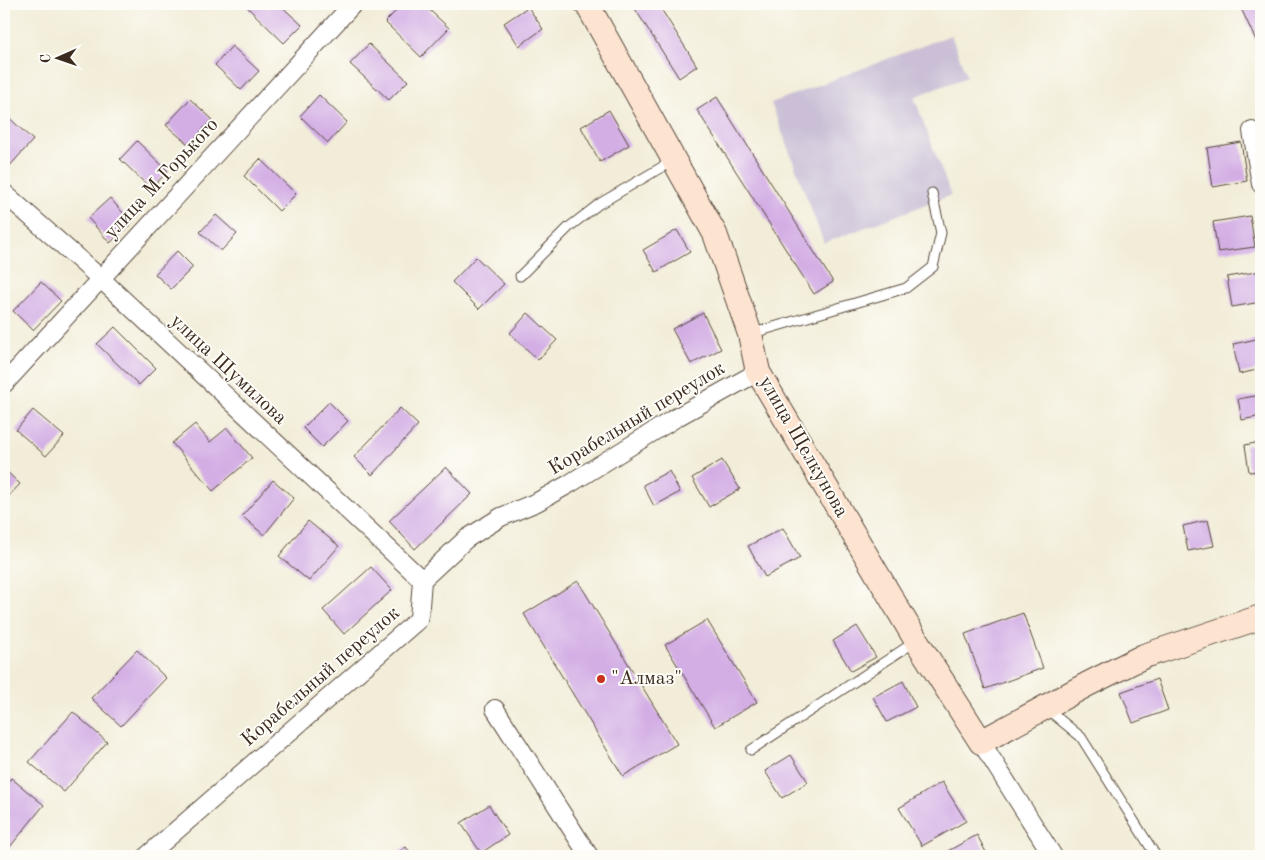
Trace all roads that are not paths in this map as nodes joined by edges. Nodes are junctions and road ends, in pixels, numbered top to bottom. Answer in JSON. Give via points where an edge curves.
{"nodes":[{"id":1,"x":353,"y":4,"type":"edge"},
{"id":2,"x":587,"y":4,"type":"edge"},
{"id":3,"x":1252,"y":131,"type":"dead end"},
{"id":4,"x":674,"y":160,"type":"junction"},
{"id":5,"x":1261,"y":184,"type":"edge"},
{"id":6,"x":4,"y":193,"type":"edge"},
{"id":7,"x":932,"y":193,"type":"dead end"},
{"id":8,"x":520,"y":276,"type":"dead end"},
{"id":9,"x":100,"y":278,"type":"junction"},
{"id":10,"x":750,"y":334,"type":"junction"},
{"id":11,"x":758,"y":372,"type":"junction"},
{"id":12,"x":4,"y":384,"type":"edge"},
{"id":13,"x":422,"y":580,"type":"junction"},
{"id":14,"x":1261,"y":618,"type":"edge"},
{"id":15,"x":916,"y":640,"type":"junction"},
{"id":16,"x":1046,"y":708,"type":"junction"},
{"id":17,"x":495,"y":709,"type":"dead end"},
{"id":18,"x":981,"y":742,"type":"junction"},
{"id":19,"x":751,"y":750,"type":"dead end"},
{"id":20,"x":148,"y":856,"type":"edge"},
{"id":21,"x":589,"y":856,"type":"edge"},
{"id":22,"x":1053,"y":856,"type":"edge"},
{"id":23,"x":1156,"y":856,"type":"edge"}],
"edges":[{"from":1,"to":9,"type":"street","name":"улица М.Горького"},
{"from":2,"to":4,"type":"main road","name":"улица Щелкунова"},
{"from":3,"to":5,"type":"street"},
{"from":4,"to":8,"type":"lane","via":[[599,204],[569,227]]},
{"from":4,"to":10,"type":"main road","name":"улица Щелкунова","via":[[715,234]]},
{"from":6,"to":9,"type":"street","name":"улица Шумилова"},
{"from":7,"to":10,"type":"lane","via":[[941,233],[933,267],[926,273],[906,288]]},
{"from":9,"to":12,"type":"street","name":"улица М.Горького"},
{"from":9,"to":13,"type":"street","name":"улица Шумилова"},
{"from":10,"to":11,"type":"main road","name":"улица Щелкунова"},
{"from":11,"to":13,"type":"street","name":"Корабельный переулок","via":[[677,417],[569,484],[501,517],[466,539]]},
{"from":11,"to":15,"type":"main road","name":"улица Щелкунова"},
{"from":13,"to":20,"type":"street","name":"Корабельный переулок","via":[[419,619]]},
{"from":14,"to":16,"type":"main road","via":[[1144,656]]},
{"from":15,"to":18,"type":"main road","name":"улица Щелкунова"},
{"from":15,"to":19,"type":"lane"},
{"from":16,"to":18,"type":"main road"},
{"from":16,"to":23,"type":"lane","via":[[1081,737]]},
{"from":17,"to":21,"type":"street"},
{"from":18,"to":22,"type":"street"}]}
